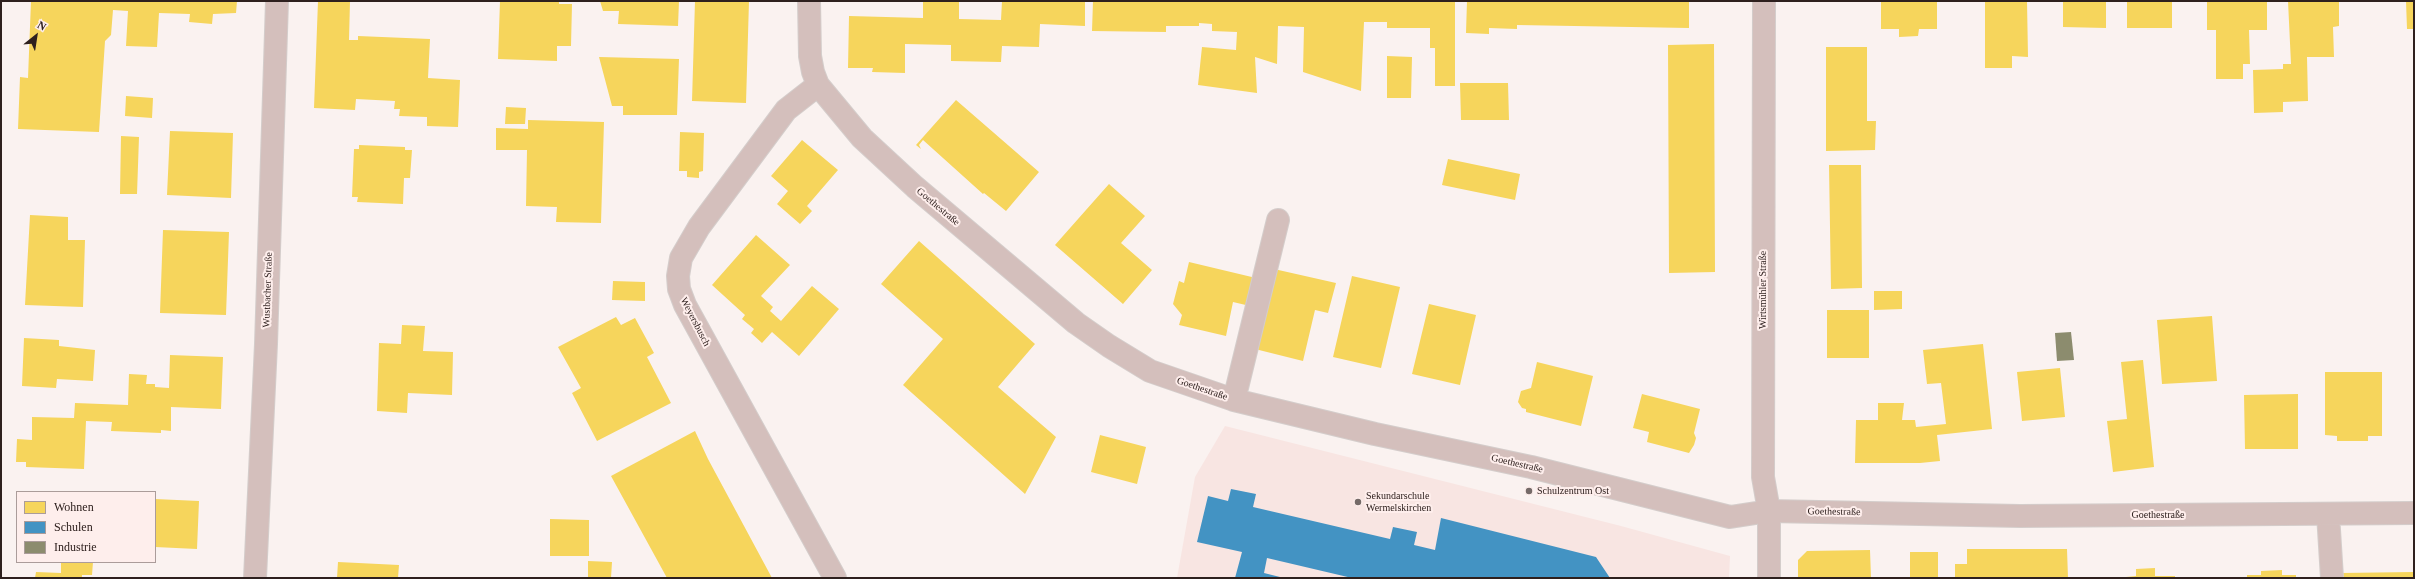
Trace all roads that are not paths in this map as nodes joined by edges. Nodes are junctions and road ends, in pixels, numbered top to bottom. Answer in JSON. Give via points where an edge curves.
{"nodes":[{"id":1,"x":277,"y":1,"type":"edge"},
{"id":2,"x":809,"y":1,"type":"edge"},
{"id":3,"x":1764,"y":1,"type":"edge"},
{"id":4,"x":818,"y":85,"type":"junction"},
{"id":5,"x":1278,"y":220,"type":"dead end"},
{"id":6,"x":1234,"y":400,"type":"junction"},
{"id":7,"x":1769,"y":511,"type":"junction"},
{"id":8,"x":2328,"y":514,"type":"junction"},
{"id":9,"x":2414,"y":514,"type":"edge"},
{"id":10,"x":255,"y":578,"type":"edge"},
{"id":11,"x":834,"y":578,"type":"edge"},
{"id":12,"x":1769,"y":578,"type":"edge"},
{"id":13,"x":2332,"y":578,"type":"edge"}],
"edges":[{"from":1,"to":10,"type":"street","name":"Wustbacher Straße","via":[[266,344]]},
{"from":2,"to":4,"type":"street","name":"Goethestraße","via":[[810,56]]},
{"from":3,"to":7,"type":"street","name":"Wirtsmühler Straße","via":[[1763,469]]},
{"from":4,"to":6,"type":"street","name":"Goethestraße","via":[[862,138],[909,182],[1076,323],[1150,371]]},
{"from":4,"to":11,"type":"street","name":"Weyersbusch","via":[[786,110],[699,227],[681,258],[678,276],[679,289],[685,305]]},
{"from":5,"to":6,"type":"street"},
{"from":6,"to":7,"type":"street","name":"Goethestraße","via":[[1375,434],[1531,467],[1730,517]]},
{"from":7,"to":8,"type":"street","name":"Goethestraße","via":[[2020,516]]},
{"from":7,"to":12,"type":"street","name":"Wirtsmühler Straße"},
{"from":8,"to":9,"type":"street","name":"Goethestraße"},
{"from":8,"to":13,"type":"street"}]}
